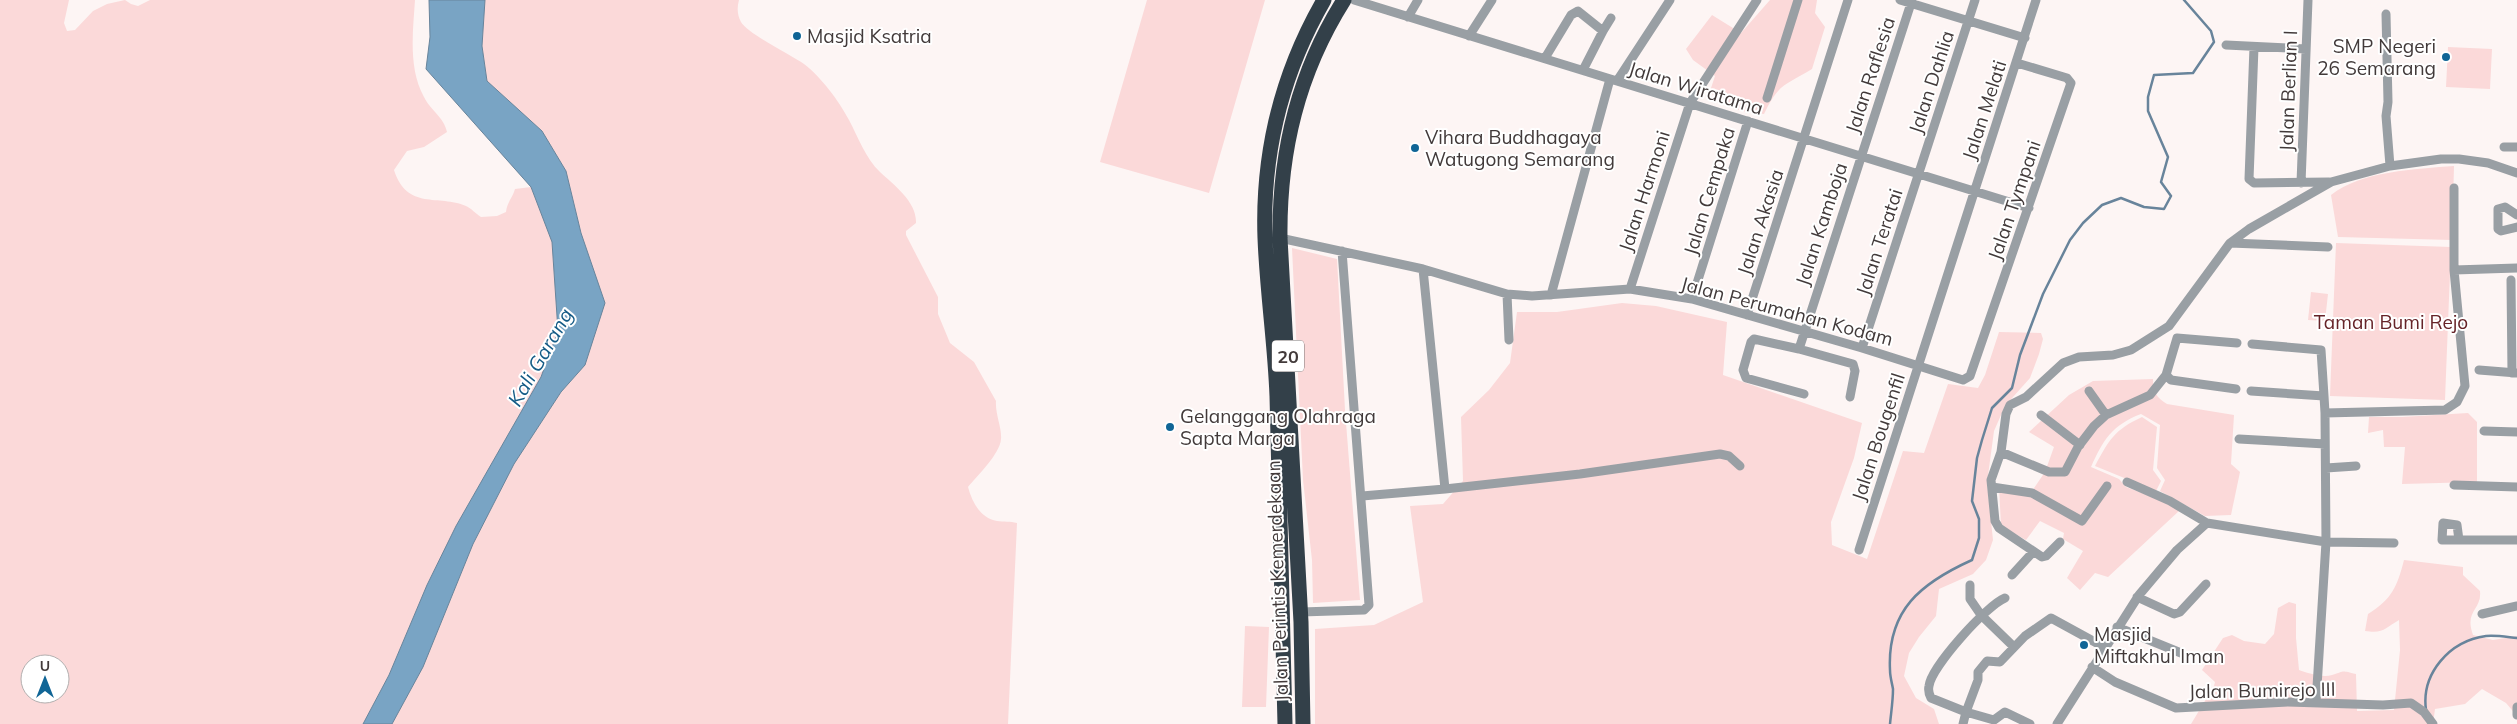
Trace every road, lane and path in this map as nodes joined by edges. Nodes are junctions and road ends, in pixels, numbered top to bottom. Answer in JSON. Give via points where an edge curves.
{"nodes":[{"id":1,"x":1324,"y":0,"type":"edge"},
{"id":2,"x":1344,"y":0,"type":"edge"},
{"id":3,"x":1354,"y":0,"type":"edge"},
{"id":4,"x":1418,"y":0,"type":"edge"},
{"id":5,"x":1492,"y":0,"type":"edge"},
{"id":6,"x":1670,"y":0,"type":"edge"},
{"id":7,"x":1757,"y":0,"type":"edge"},
{"id":8,"x":1798,"y":0,"type":"edge"},
{"id":9,"x":1848,"y":0,"type":"edge"},
{"id":10,"x":1900,"y":0,"type":"edge"},
{"id":11,"x":1975,"y":0,"type":"edge"},
{"id":12,"x":2036,"y":0,"type":"edge"},
{"id":13,"x":2308,"y":0,"type":"edge"},
{"id":14,"x":1911,"y":2,"type":"edge"},
{"id":15,"x":2386,"y":14,"type":"dead end"},
{"id":16,"x":1408,"y":17,"type":"junction"},
{"id":17,"x":1611,"y":18,"type":"dead end"},
{"id":18,"x":1968,"y":20,"type":"junction"},
{"id":19,"x":1603,"y":31,"type":"junction"},
{"id":20,"x":1469,"y":36,"type":"junction"},
{"id":21,"x":2025,"y":38,"type":"junction"},
{"id":22,"x":2226,"y":45,"type":"dead end"},
{"id":23,"x":2254,"y":46,"type":"junction"},
{"id":24,"x":2306,"y":48,"type":"junction"},
{"id":25,"x":1546,"y":58,"type":"junction"},
{"id":26,"x":2017,"y":63,"type":"junction"},
{"id":27,"x":1583,"y":70,"type":"junction"},
{"id":28,"x":1614,"y":80,"type":"junction"},
{"id":29,"x":1767,"y":98,"type":"dead end"},
{"id":30,"x":1690,"y":104,"type":"junction"},
{"id":31,"x":1748,"y":122,"type":"junction"},
{"id":32,"x":1804,"y":139,"type":"junction"},
{"id":33,"x":2504,"y":146,"type":"dead end"},
{"id":34,"x":2517,"y":147,"type":"edge"},
{"id":35,"x":1860,"y":156,"type":"junction"},
{"id":36,"x":2390,"y":166,"type":"junction"},
{"id":37,"x":2517,"y":173,"type":"edge"},
{"id":38,"x":1918,"y":174,"type":"junction"},
{"id":39,"x":2301,"y":182,"type":"junction"},
{"id":40,"x":2331,"y":182,"type":"junction"},
{"id":41,"x":2454,"y":188,"type":"dead end"},
{"id":42,"x":1975,"y":192,"type":"junction"},
{"id":43,"x":2029,"y":208,"type":"junction"},
{"id":44,"x":2517,"y":215,"type":"edge"},
{"id":45,"x":2517,"y":227,"type":"edge"},
{"id":46,"x":1280,"y":238,"type":"junction"},
{"id":47,"x":2230,"y":243,"type":"junction"},
{"id":48,"x":2328,"y":247,"type":"dead end"},
{"id":49,"x":1342,"y":251,"type":"junction"},
{"id":50,"x":2517,"y":268,"type":"edge"},
{"id":51,"x":1423,"y":269,"type":"junction"},
{"id":52,"x":2454,"y":270,"type":"junction"},
{"id":53,"x":2511,"y":280,"type":"dead end"},
{"id":54,"x":1630,"y":289,"type":"junction"},
{"id":55,"x":1508,"y":294,"type":"junction"},
{"id":56,"x":1551,"y":295,"type":"junction"},
{"id":57,"x":1692,"y":299,"type":"junction"},
{"id":58,"x":1747,"y":315,"type":"junction"},
{"id":59,"x":2169,"y":326,"type":"junction"},
{"id":60,"x":1804,"y":330,"type":"junction"},
{"id":61,"x":2176,"y":338,"type":"junction"},
{"id":62,"x":1509,"y":340,"type":"dead end"},
{"id":63,"x":2237,"y":343,"type":"dead end"},
{"id":64,"x":2252,"y":344,"type":"dead end"},
{"id":65,"x":1862,"y":348,"type":"junction"},
{"id":66,"x":1799,"y":349,"type":"junction"},
{"id":67,"x":1919,"y":365,"type":"junction"},
{"id":68,"x":2479,"y":370,"type":"dead end"},
{"id":69,"x":2514,"y":373,"type":"edge"},
{"id":70,"x":2166,"y":375,"type":"junction"},
{"id":71,"x":1963,"y":380,"type":"joint"},
{"id":72,"x":2236,"y":389,"type":"dead end"},
{"id":73,"x":2089,"y":391,"type":"dead end"},
{"id":74,"x":2251,"y":391,"type":"dead end"},
{"id":75,"x":1804,"y":394,"type":"dead end"},
{"id":76,"x":2324,"y":396,"type":"junction"},
{"id":77,"x":1850,"y":397,"type":"dead end"},
{"id":78,"x":1283,"y":398,"type":"junction"},
{"id":79,"x":2325,"y":413,"type":"junction"},
{"id":80,"x":2041,"y":415,"type":"dead end"},
{"id":81,"x":2106,"y":415,"type":"junction"},
{"id":82,"x":2484,"y":431,"type":"dead end"},
{"id":83,"x":2517,"y":432,"type":"edge"},
{"id":84,"x":2239,"y":439,"type":"dead end"},
{"id":85,"x":2326,"y":444,"type":"junction"},
{"id":86,"x":2080,"y":445,"type":"junction"},
{"id":87,"x":2001,"y":452,"type":"junction"},
{"id":88,"x":1740,"y":466,"type":"dead end"},
{"id":89,"x":2356,"y":466,"type":"dead end"},
{"id":90,"x":2326,"y":468,"type":"junction"},
{"id":91,"x":2127,"y":482,"type":"dead end"},
{"id":92,"x":2454,"y":485,"type":"dead end"},
{"id":93,"x":2107,"y":486,"type":"dead end"},
{"id":94,"x":1992,"y":487,"type":"junction"},
{"id":95,"x":2517,"y":487,"type":"edge"},
{"id":96,"x":1445,"y":489,"type":"junction"},
{"id":97,"x":1362,"y":496,"type":"junction"},
{"id":98,"x":2208,"y":523,"type":"junction"},
{"id":99,"x":2459,"y":540,"type":"dead end"},
{"id":100,"x":2517,"y":540,"type":"edge"},
{"id":101,"x":2060,"y":542,"type":"dead end"},
{"id":102,"x":2326,"y":542,"type":"junction"},
{"id":103,"x":2394,"y":543,"type":"dead end"},
{"id":104,"x":1859,"y":550,"type":"dead end"},
{"id":105,"x":2033,"y":552,"type":"junction"},
{"id":106,"x":2012,"y":575,"type":"dead end"},
{"id":107,"x":2206,"y":584,"type":"dead end"},
{"id":108,"x":1970,"y":585,"type":"dead end"},
{"id":109,"x":2137,"y":597,"type":"junction"},
{"id":110,"x":2005,"y":598,"type":"dead end"},
{"id":111,"x":2517,"y":606,"type":"edge"},
{"id":112,"x":1301,"y":612,"type":"junction"},
{"id":113,"x":2482,"y":614,"type":"dead end"},
{"id":114,"x":1981,"y":615,"type":"junction"},
{"id":115,"x":2117,"y":627,"type":"junction"},
{"id":116,"x":2014,"y":647,"type":"junction"},
{"id":117,"x":2104,"y":647,"type":"junction"},
{"id":118,"x":2180,"y":653,"type":"dead end"},
{"id":119,"x":2092,"y":667,"type":"junction"},
{"id":120,"x":2316,"y":703,"type":"junction"},
{"id":121,"x":2517,"y":707,"type":"edge"},
{"id":122,"x":1966,"y":712,"type":"junction"},
{"id":123,"x":2517,"y":715,"type":"edge"},
{"id":124,"x":2428,"y":718,"type":"edge"},
{"id":125,"x":1286,"y":724,"type":"edge"},
{"id":126,"x":1303,"y":724,"type":"edge"},
{"id":127,"x":1963,"y":724,"type":"edge"},
{"id":128,"x":2030,"y":724,"type":"edge"},
{"id":129,"x":2057,"y":724,"type":"edge"}],
"edges":[{"from":1,"to":78,"type":"highway","name":"Jalan Perintis Kemerdekaan","number":"20","via":[[1299,48],[1286,85],[1269,155],[1265,239]]},
{"from":2,"to":46,"type":"highway","name":"Jalan Perintis Kemerdekaan","number":"20","via":[[1313,57],[1289,132],[1280,187]]},
{"from":3,"to":16,"type":"street","name":"Jalan Wiratama"},
{"from":4,"to":16,"type":"street"},
{"from":5,"to":20,"type":"street"},
{"from":6,"to":28,"type":"street"},
{"from":7,"to":30,"type":"street","name":"Jalan Harmoni"},
{"from":8,"to":29,"type":"street"},
{"from":9,"to":32,"type":"street","name":"Jalan Akasia"},
{"from":10,"to":14,"type":"street"},
{"from":11,"to":18,"type":"street","name":"Jalan Dahlia"},
{"from":12,"to":21,"type":"street","name":"Jalan Melati"},
{"from":13,"to":24,"type":"street","name":"Jalan Berlian I"},
{"from":14,"to":18,"type":"street"},
{"from":14,"to":35,"type":"street","name":"Jalan Raflesia"},
{"from":15,"to":36,"type":"street","via":[[2386,116]]},
{"from":16,"to":20,"type":"street","name":"Jalan Wiratama"},
{"from":17,"to":19,"type":"street"},
{"from":18,"to":21,"type":"street"},
{"from":18,"to":38,"type":"street","name":"Jalan Dahlia"},
{"from":19,"to":25,"type":"street","via":[[1575,11]]},
{"from":19,"to":27,"type":"street"},
{"from":20,"to":25,"type":"street","name":"Jalan Wiratama"},
{"from":21,"to":26,"type":"street","name":"Jalan Melati"},
{"from":22,"to":23,"type":"street"},
{"from":23,"to":24,"type":"street"},
{"from":23,"to":39,"type":"street","via":[[2249,176],[2254,183]]},
{"from":24,"to":39,"type":"street","name":"Jalan Berlian I"},
{"from":25,"to":27,"type":"street","name":"Jalan Wiratama"},
{"from":26,"to":42,"type":"street","name":"Jalan Melati"},
{"from":26,"to":43,"type":"street","name":"Jalan Tympani","via":[[2068,78],[2072,83]]},
{"from":27,"to":28,"type":"street","name":"Jalan Wiratama"},
{"from":28,"to":30,"type":"street","name":"Jalan Wiratama"},
{"from":28,"to":56,"type":"street"},
{"from":30,"to":31,"type":"street","name":"Jalan Wiratama"},
{"from":30,"to":54,"type":"street","name":"Jalan Harmoni"},
{"from":31,"to":32,"type":"street","name":"Jalan Wiratama"},
{"from":31,"to":57,"type":"street","name":"Jalan Cempaka"},
{"from":32,"to":35,"type":"street","name":"Jalan Wiratama"},
{"from":32,"to":58,"type":"street","name":"Jalan Akasia"},
{"from":33,"to":34,"type":"street"},
{"from":35,"to":38,"type":"street","name":"Jalan Wiratama"},
{"from":35,"to":60,"type":"street","name":"Jalan Kamboja"},
{"from":36,"to":37,"type":"street","via":[[2441,159],[2488,163]]},
{"from":36,"to":40,"type":"street"},
{"from":38,"to":42,"type":"street","name":"Jalan Wiratama"},
{"from":38,"to":65,"type":"street","name":"Jalan Teratai"},
{"from":39,"to":40,"type":"street"},
{"from":40,"to":47,"type":"street","via":[[2272,214]]},
{"from":41,"to":52,"type":"street"},
{"from":42,"to":43,"type":"street","name":"Jalan Wiratama"},
{"from":42,"to":67,"type":"street","name":"Jalan Bougenfil"},
{"from":43,"to":71,"type":"street","name":"Jalan Tympani","via":[[1970,376]]},
{"from":44,"to":45,"type":"street","via":[[2500,207],[2497,226],[2501,230]]},
{"from":46,"to":49,"type":"street","name":"Jalan Perumahan Kodam"},
{"from":46,"to":78,"type":"highway","name":"Jalan Perintis Kemerdekaan","number":"20"},
{"from":47,"to":48,"type":"street"},
{"from":47,"to":59,"type":"street"},
{"from":49,"to":51,"type":"street","name":"Jalan Perumahan Kodam"},
{"from":49,"to":97,"type":"street"},
{"from":50,"to":52,"type":"street"},
{"from":51,"to":55,"type":"street","name":"Jalan Perumahan Kodam"},
{"from":51,"to":96,"type":"street"},
{"from":52,"to":79,"type":"street","via":[[2466,386],[2457,402],[2445,410]]},
{"from":53,"to":69,"type":"street"},
{"from":54,"to":56,"type":"street","name":"Jalan Perumahan Kodam"},
{"from":54,"to":57,"type":"street","name":"Jalan Perumahan Kodam"},
{"from":55,"to":56,"type":"street","name":"Jalan Perumahan Kodam"},
{"from":55,"to":62,"type":"street"},
{"from":57,"to":58,"type":"street","name":"Jalan Perumahan Kodam"},
{"from":58,"to":60,"type":"street","name":"Jalan Perumahan Kodam"},
{"from":59,"to":61,"type":"street"},
{"from":59,"to":87,"type":"street","via":[[2131,350],[2113,355],[2079,357],[2063,363],[2026,397],[2010,405]]},
{"from":60,"to":65,"type":"street","name":"Jalan Perumahan Kodam"},
{"from":60,"to":66,"type":"street","name":"Jalan Kamboja"},
{"from":61,"to":63,"type":"street"},
{"from":61,"to":70,"type":"street"},
{"from":64,"to":76,"type":"street","via":[[2321,350]]},
{"from":65,"to":67,"type":"street","name":"Jalan Perumahan Kodam"},
{"from":66,"to":75,"type":"street","via":[[1754,339],[1743,370],[1746,378]]},
{"from":66,"to":77,"type":"street","via":[[1853,364],[1855,371]]},
{"from":67,"to":71,"type":"street","name":"Jalan Perumahan Kodam"},
{"from":67,"to":104,"type":"street","name":"Jalan Bougenfil"},
{"from":68,"to":69,"type":"street"},
{"from":70,"to":72,"type":"street","via":[[2171,380]]},
{"from":70,"to":81,"type":"street","via":[[2150,395]]},
{"from":73,"to":81,"type":"street"},
{"from":74,"to":76,"type":"street"},
{"from":76,"to":79,"type":"street"},
{"from":78,"to":112,"type":"highway","name":"Jalan Perintis Kemerdekaan","number":"20"},
{"from":78,"to":125,"type":"highway","name":"Jalan Perintis Kemerdekaan","number":"20"},
{"from":79,"to":85,"type":"street"},
{"from":80,"to":86,"type":"street"},
{"from":81,"to":86,"type":"street"},
{"from":82,"to":83,"type":"street"},
{"from":84,"to":85,"type":"street"},
{"from":85,"to":90,"type":"street"},
{"from":86,"to":87,"type":"street","via":[[2064,472],[2060,473],[2049,472]]},
{"from":87,"to":94,"type":"street","via":[[1991,480]]},
{"from":88,"to":96,"type":"street","via":[[1729,456],[1720,454]]},
{"from":89,"to":90,"type":"street"},
{"from":90,"to":102,"type":"street"},
{"from":91,"to":98,"type":"street"},
{"from":92,"to":95,"type":"street"},
{"from":93,"to":94,"type":"street","via":[[2082,521],[2032,493]]},
{"from":94,"to":105,"type":"street","via":[[1995,521],[1999,528]]},
{"from":96,"to":97,"type":"street"},
{"from":97,"to":112,"type":"street","via":[[1369,605],[1364,610]]},
{"from":98,"to":102,"type":"street"},
{"from":98,"to":109,"type":"street","via":[[2177,550]]},
{"from":99,"to":100,"type":"street"},
{"from":101,"to":105,"type":"street","via":[[2043,557]]},
{"from":102,"to":103,"type":"street"},
{"from":102,"to":120,"type":"street"},
{"from":105,"to":106,"type":"street"},
{"from":107,"to":109,"type":"street","via":[[2180,612],[2174,614]]},
{"from":108,"to":114,"type":"street","via":[[1970,599]]},
{"from":109,"to":115,"type":"street"},
{"from":110,"to":114,"type":"street"},
{"from":111,"to":113,"type":"street"},
{"from":112,"to":126,"type":"highway","name":"Jalan Perintis Kemerdekaan","number":"20"},
{"from":114,"to":116,"type":"street"},
{"from":114,"to":122,"type":"street","via":[[1942,660],[1928,688],[1931,698]]},
{"from":115,"to":117,"type":"street"},
{"from":115,"to":118,"type":"street"},
{"from":116,"to":117,"type":"street","via":[[2054,618]]},
{"from":116,"to":122,"type":"street","via":[[2000,662],[1987,661],[1978,672]]},
{"from":117,"to":119,"type":"street"},
{"from":119,"to":120,"type":"street","name":"Jalan Bumirejo III","via":[[2115,682],[2176,708]]},
{"from":119,"to":129,"type":"street"},
{"from":120,"to":124,"type":"street","name":"Jalan Bumirejo III","via":[[2411,703]]},
{"from":121,"to":123,"type":"street"},
{"from":122,"to":127,"type":"street"},
{"from":122,"to":128,"type":"street","via":[[1994,720],[2005,712]]}]}
